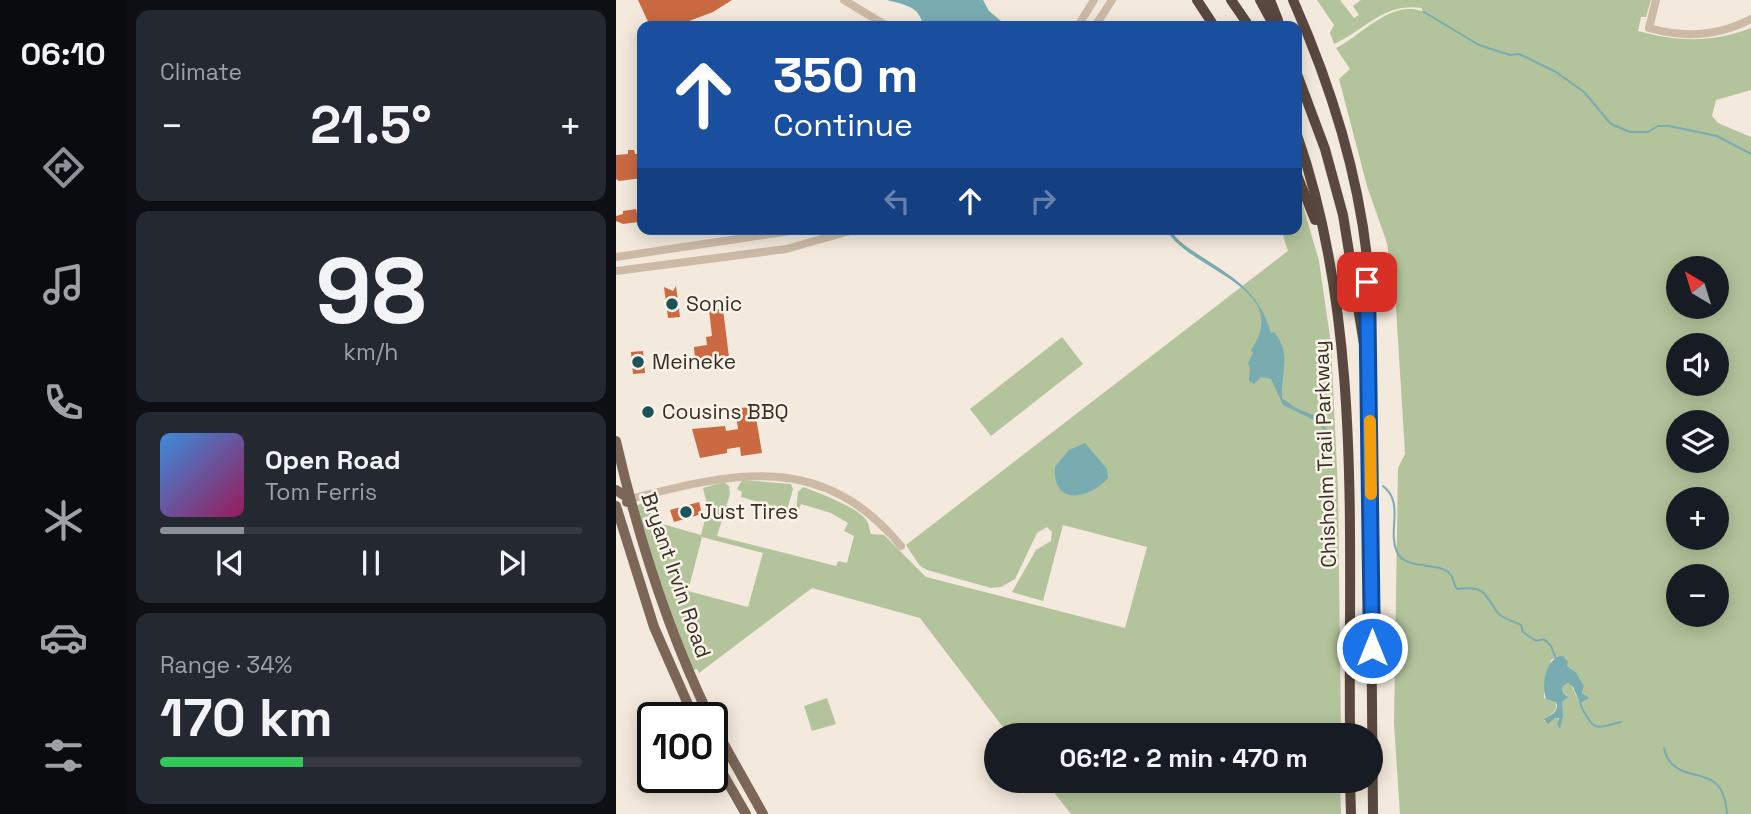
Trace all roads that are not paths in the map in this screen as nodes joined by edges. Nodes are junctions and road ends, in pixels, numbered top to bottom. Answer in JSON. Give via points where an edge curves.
{"nodes":[{"id":1,"x":844,"y":0,"type":"edge"},
{"id":2,"x":1094,"y":0,"type":"edge"},
{"id":3,"x":1112,"y":0,"type":"edge"},
{"id":4,"x":1197,"y":0,"type":"edge"},
{"id":5,"x":1231,"y":0,"type":"edge"},
{"id":6,"x":1236,"y":0,"type":"edge"},
{"id":7,"x":1260,"y":0,"type":"edge"},
{"id":8,"x":1270,"y":0,"type":"edge"},
{"id":9,"x":1293,"y":0,"type":"edge"},
{"id":10,"x":1656,"y":0,"type":"edge"},
{"id":11,"x":1751,"y":19,"type":"edge"},
{"id":12,"x":876,"y":21,"type":"edge"},
{"id":13,"x":1081,"y":21,"type":"edge"},
{"id":14,"x":1098,"y":21,"type":"edge"},
{"id":15,"x":1211,"y":21,"type":"edge"},
{"id":16,"x":1246,"y":21,"type":"edge"},
{"id":17,"x":1247,"y":21,"type":"edge"},
{"id":18,"x":1271,"y":21,"type":"edge"},
{"id":19,"x":1278,"y":21,"type":"edge"},
{"id":20,"x":1302,"y":21,"type":"edge"},
{"id":21,"x":1302,"y":22,"type":"edge"},
{"id":22,"x":1302,"y":84,"type":"edge"},
{"id":23,"x":1302,"y":154,"type":"edge"},
{"id":24,"x":1302,"y":188,"type":"edge"},
{"id":25,"x":769,"y":235,"type":"edge"},
{"id":26,"x":833,"y":235,"type":"edge"},
{"id":27,"x":722,"y":243,"type":"junction"},
{"id":28,"x":1329,"y":255,"type":"junction"},
{"id":29,"x":616,"y":257,"type":"edge"},
{"id":30,"x":724,"y":257,"type":"junction"},
{"id":31,"x":616,"y":271,"type":"edge"},
{"id":32,"x":1369,"y":374,"type":"junction"},
{"id":33,"x":616,"y":440,"type":"edge"},
{"id":34,"x":616,"y":490,"type":"edge"},
{"id":35,"x":629,"y":499,"type":"junction"},
{"id":36,"x":616,"y":506,"type":"edge"},
{"id":37,"x":620,"y":520,"type":"junction"},
{"id":38,"x":641,"y":541,"type":"junction"},
{"id":39,"x":901,"y":546,"type":"dead end"},
{"id":40,"x":631,"y":560,"type":"junction"},
{"id":41,"x":651,"y":573,"type":"junction"},
{"id":42,"x":686,"y":702,"type":"edge"},
{"id":43,"x":703,"y":702,"type":"edge"},
{"id":44,"x":1350,"y":723,"type":"edge"},
{"id":45,"x":728,"y":752,"type":"edge"},
{"id":46,"x":728,"y":783,"type":"edge"},
{"id":47,"x":1350,"y":793,"type":"edge"},
{"id":48,"x":1350,"y":811,"type":"edge"},
{"id":49,"x":746,"y":814,"type":"edge"},
{"id":50,"x":763,"y":814,"type":"edge"},
{"id":51,"x":1373,"y":814,"type":"edge"}],
"edges":[{"from":1,"to":12,"type":"street"},
{"from":2,"to":13,"type":"street"},
{"from":3,"to":14,"type":"street"},
{"from":4,"to":15,"type":"highway"},
{"from":5,"to":16,"type":"highway"},
{"from":6,"to":17,"type":"highway"},
{"from":7,"to":18,"type":"highway"},
{"from":8,"to":19,"type":"highway"},
{"from":9,"to":20,"type":"highway"},
{"from":10,"to":11,"type":"street","via":[[1649,28],[1670,33],[1697,34],[1736,27]]},
{"from":21,"to":32,"type":"highway","via":[[1348,157],[1361,222],[1367,258]]},
{"from":22,"to":32,"type":"highway","name":"Chisholm Trail Parkway","via":[[1348,234]]},
{"from":23,"to":28,"type":"highway","name":"Chisholm Trail Parkway"},
{"from":24,"to":28,"type":"highway"},
{"from":25,"to":27,"type":"street"},
{"from":26,"to":30,"type":"street","via":[[786,249]]},
{"from":27,"to":29,"type":"street"},
{"from":27,"to":30,"type":"street"},
{"from":28,"to":44,"type":"highway","name":"Chisholm Trail Parkway","via":[[1346,397]]},
{"from":30,"to":31,"type":"street"},
{"from":32,"to":51,"type":"highway","name":"Chisholm Trail Parkway"},
{"from":33,"to":35,"type":"main road","name":"Bryant Irvin Road"},
{"from":34,"to":35,"type":"main road"},
{"from":35,"to":37,"type":"main road"},
{"from":35,"to":38,"type":"main road","name":"Bryant Irvin Road"},
{"from":35,"to":39,"type":"street","via":[[733,476],[785,477],[845,497],[875,518]]},
{"from":36,"to":37,"type":"main road","name":"Bryant Irvin Road"},
{"from":37,"to":40,"type":"main road","name":"Bryant Irvin Road"},
{"from":38,"to":40,"type":"main road"},
{"from":38,"to":41,"type":"main road","name":"Bryant Irvin Road"},
{"from":40,"to":41,"type":"main road"},
{"from":40,"to":42,"type":"main road","name":"Bryant Irvin Road"},
{"from":41,"to":43,"type":"main road","name":"Bryant Irvin Road"},
{"from":45,"to":50,"type":"main road"},
{"from":46,"to":49,"type":"main road"},
{"from":47,"to":48,"type":"highway"}]}
